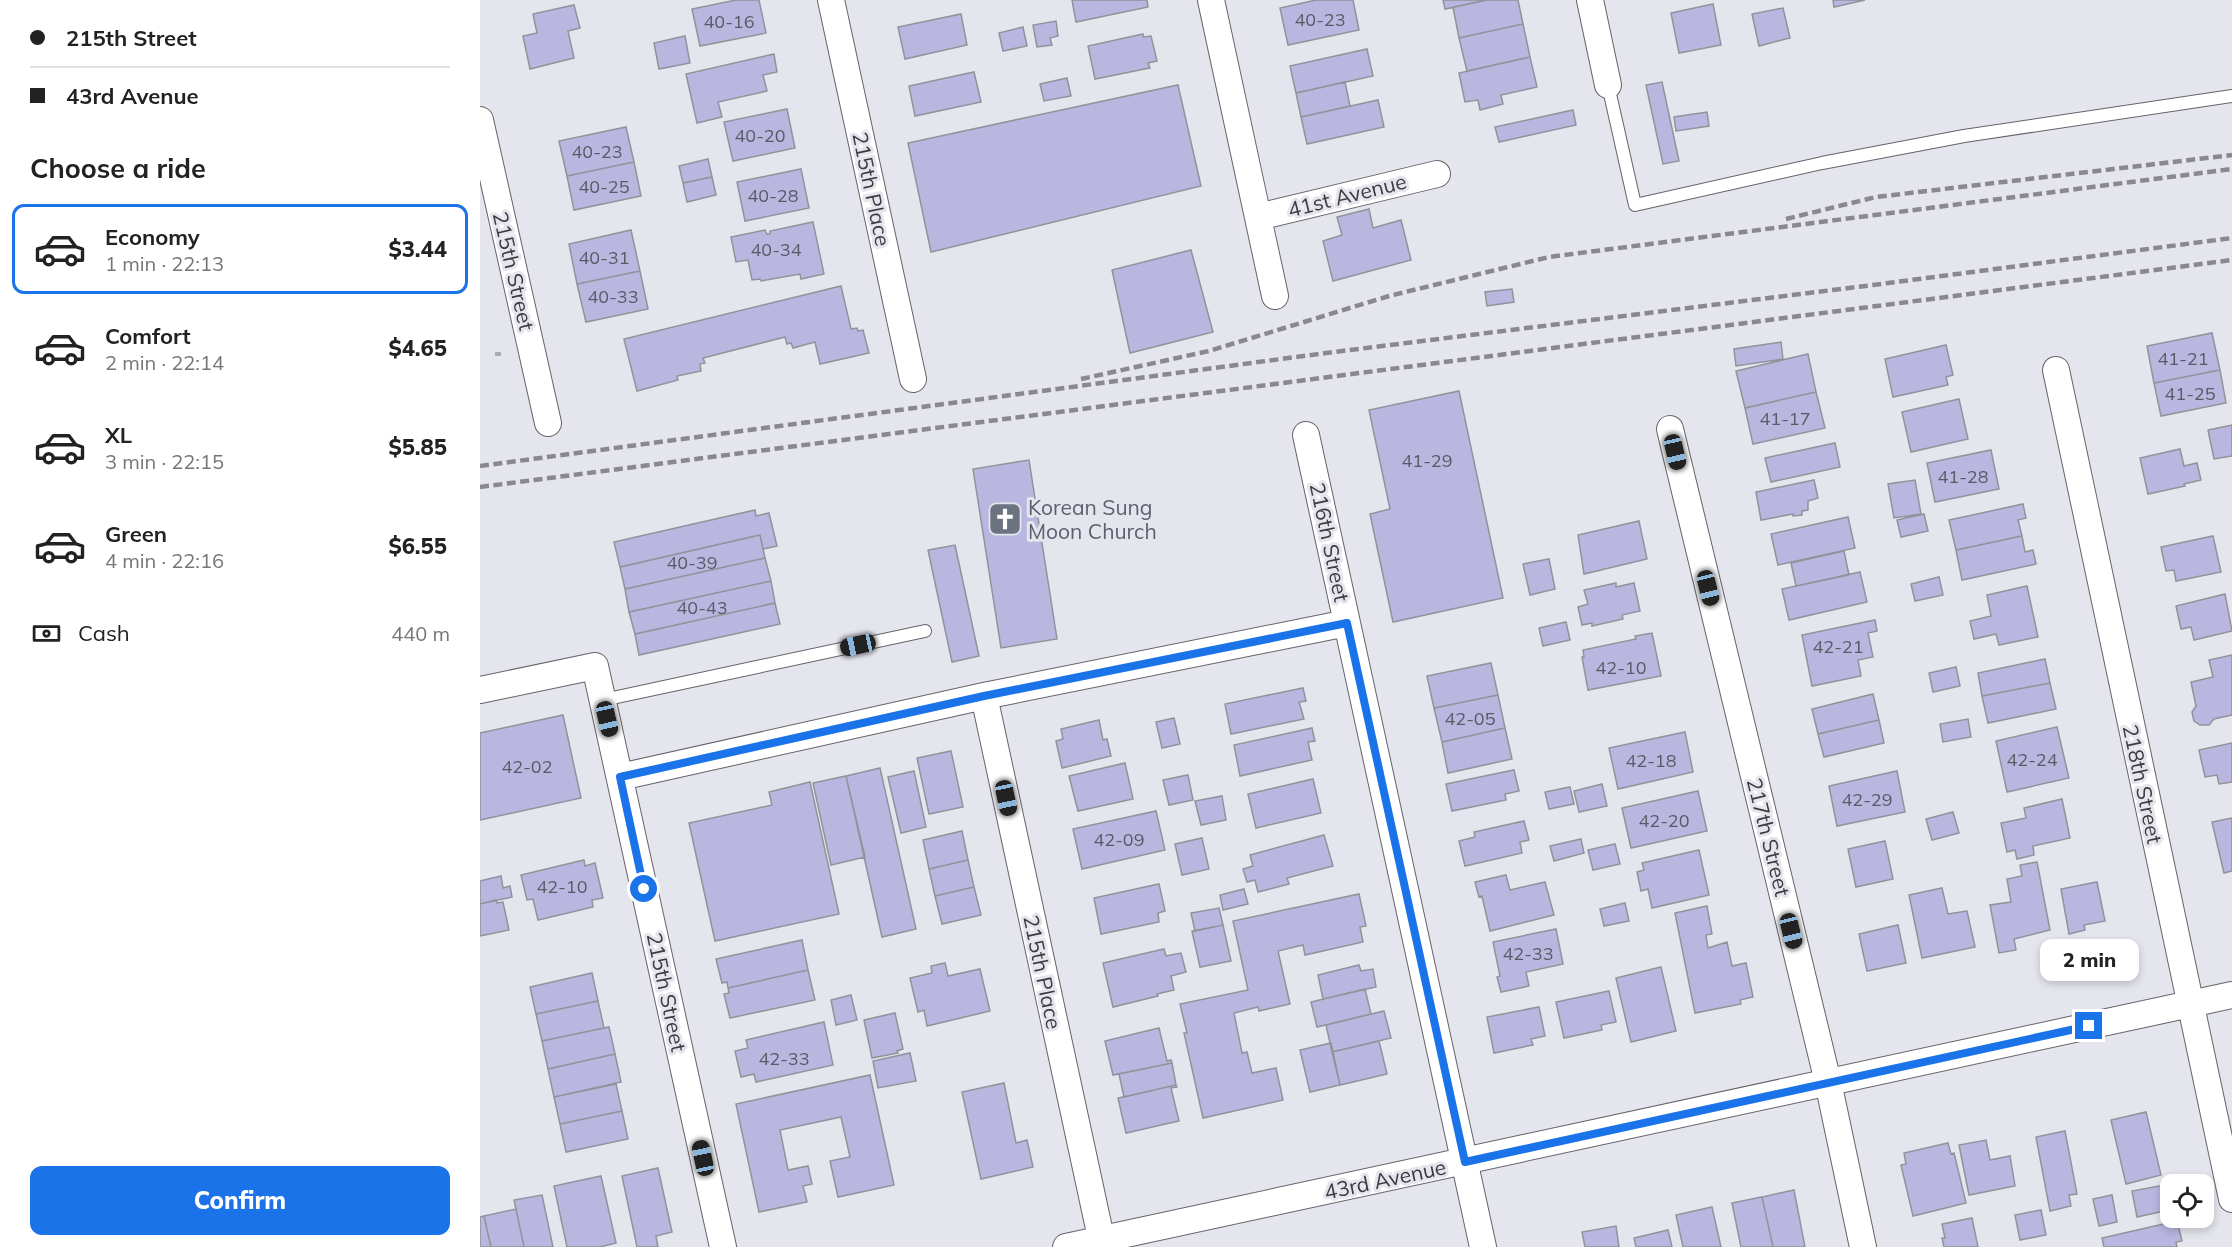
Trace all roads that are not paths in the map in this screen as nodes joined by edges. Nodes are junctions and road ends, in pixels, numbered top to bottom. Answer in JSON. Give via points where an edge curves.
{"nodes":[{"id":1,"x":831,"y":0,"type":"edge"},
{"id":2,"x":1211,"y":0,"type":"edge"},
{"id":3,"x":1590,"y":0,"type":"edge"},
{"id":4,"x":1608,"y":85,"type":"joint"},
{"id":5,"x":2232,"y":96,"type":"edge"},
{"id":6,"x":480,"y":120,"type":"edge"},
{"id":7,"x":1437,"y":174,"type":"dead end"},
{"id":8,"x":1258,"y":217,"type":"junction"},
{"id":9,"x":1275,"y":296,"type":"dead end"},
{"id":10,"x":2056,"y":369,"type":"dead end"},
{"id":11,"x":913,"y":379,"type":"dead end"},
{"id":12,"x":548,"y":423,"type":"dead end"},
{"id":13,"x":1670,"y":429,"type":"dead end"},
{"id":14,"x":1306,"y":435,"type":"dead end"},
{"id":15,"x":1347,"y":623,"type":"junction"},
{"id":16,"x":925,"y":631,"type":"dead end"},
{"id":17,"x":480,"y":690,"type":"edge"},
{"id":18,"x":984,"y":696,"type":"junction"},
{"id":19,"x":603,"y":700,"type":"junction"},
{"id":20,"x":620,"y":777,"type":"junction"},
{"id":21,"x":2232,"y":995,"type":"edge"},
{"id":22,"x":2190,"y":1004,"type":"junction"},
{"id":23,"x":1828,"y":1082,"type":"junction"},
{"id":24,"x":1465,"y":1162,"type":"junction"},
{"id":25,"x":2232,"y":1199,"type":"edge"},
{"id":26,"x":1102,"y":1243,"type":"edge"},
{"id":27,"x":723,"y":1247,"type":"edge"},
{"id":28,"x":1066,"y":1247,"type":"edge"},
{"id":29,"x":1483,"y":1247,"type":"edge"},
{"id":30,"x":1863,"y":1247,"type":"edge"}],
"edges":[{"from":1,"to":11,"type":"street","name":"215th Place"},
{"from":2,"to":8,"type":"street"},
{"from":3,"to":4,"type":"street"},
{"from":4,"to":5,"type":"lane","via":[[1635,205],[1964,136]]},
{"from":6,"to":12,"type":"street","name":"215th Street"},
{"from":7,"to":8,"type":"street","name":"41st Avenue"},
{"from":8,"to":9,"type":"street"},
{"from":10,"to":22,"type":"street","name":"218th Street"},
{"from":13,"to":23,"type":"street","name":"217th Street"},
{"from":14,"to":15,"type":"street","name":"216th Street"},
{"from":15,"to":18,"type":"street"},
{"from":15,"to":24,"type":"street","name":"216th Street"},
{"from":16,"to":19,"type":"lane"},
{"from":17,"to":19,"type":"street","name":"215th Street","via":[[595,666]]},
{"from":18,"to":20,"type":"street"},
{"from":18,"to":26,"type":"street","name":"215th Place"},
{"from":19,"to":20,"type":"street","name":"215th Street"},
{"from":20,"to":27,"type":"street","name":"215th Street"},
{"from":21,"to":22,"type":"street","name":"43rd Avenue"},
{"from":22,"to":23,"type":"street","name":"43rd Avenue"},
{"from":22,"to":25,"type":"street","name":"218th Street"},
{"from":23,"to":24,"type":"street","name":"43rd Avenue"},
{"from":23,"to":30,"type":"street","name":"217th Street"},
{"from":24,"to":26,"type":"street","name":"43rd Avenue"},
{"from":24,"to":29,"type":"street","name":"216th Street"},
{"from":26,"to":28,"type":"street","name":"43rd Avenue"}]}
